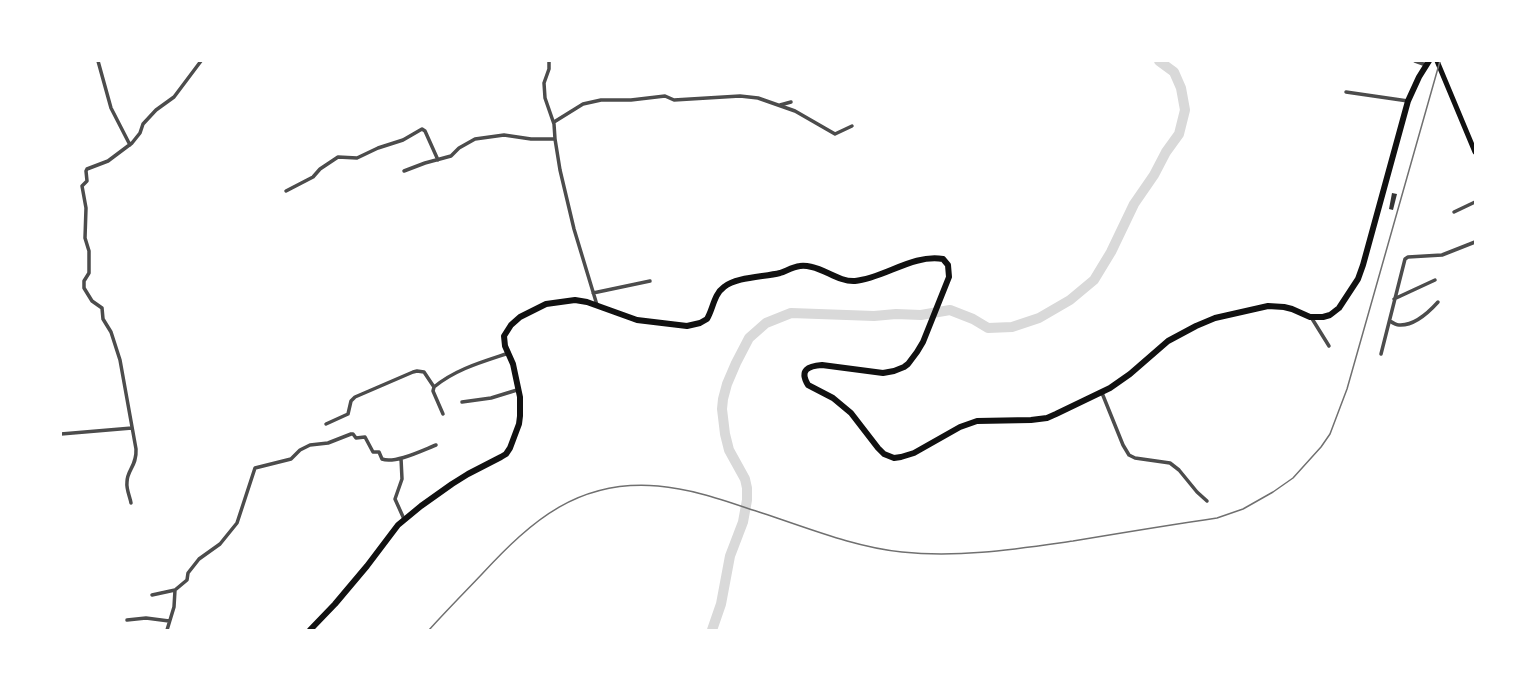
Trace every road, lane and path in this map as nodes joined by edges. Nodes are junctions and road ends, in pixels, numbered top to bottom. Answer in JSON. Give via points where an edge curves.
{"nodes":[{"id":1,"x":98,"y":61,"type":"edge"},
{"id":2,"x":201,"y":61,"type":"edge"},
{"id":3,"x":549,"y":61,"type":"edge"},
{"id":4,"x":1415,"y":61,"type":"edge"},
{"id":5,"x":1438,"y":61,"type":"edge"},
{"id":6,"x":1428,"y":63,"type":"edge"},
{"id":7,"x":1346,"y":92,"type":"dead end"},
{"id":8,"x":1408,"y":101,"type":"junction"},
{"id":9,"x":791,"y":102,"type":"dead end"},
{"id":10,"x":780,"y":105,"type":"junction"},
{"id":11,"x":554,"y":122,"type":"junction"},
{"id":12,"x":852,"y":126,"type":"dead end"},
{"id":13,"x":555,"y":139,"type":"junction"},
{"id":14,"x":130,"y":145,"type":"junction"},
{"id":15,"x":1475,"y":152,"type":"edge"},
{"id":16,"x":438,"y":160,"type":"junction"},
{"id":17,"x":404,"y":171,"type":"dead end"},
{"id":18,"x":286,"y":191,"type":"dead end"},
{"id":19,"x":1475,"y":202,"type":"edge"},
{"id":20,"x":1454,"y":212,"type":"dead end"},
{"id":21,"x":1475,"y":242,"type":"edge"},
{"id":22,"x":1435,"y":280,"type":"dead end"},
{"id":23,"x":650,"y":281,"type":"dead end"},
{"id":24,"x":593,"y":294,"type":"junction"},
{"id":25,"x":1394,"y":299,"type":"junction"},
{"id":26,"x":1438,"y":302,"type":"dead end"},
{"id":27,"x":598,"y":306,"type":"junction"},
{"id":28,"x":1310,"y":316,"type":"junction"},
{"id":29,"x":1390,"y":321,"type":"junction"},
{"id":30,"x":1329,"y":346,"type":"dead end"},
{"id":31,"x":509,"y":353,"type":"junction"},
{"id":32,"x":1380,"y":354,"type":"dead end"},
{"id":33,"x":434,"y":387,"type":"junction"},
{"id":34,"x":517,"y":390,"type":"junction"},
{"id":35,"x":1102,"y":393,"type":"junction"},
{"id":36,"x":462,"y":402,"type":"dead end"},
{"id":37,"x":443,"y":414,"type":"dead end"},
{"id":38,"x":326,"y":424,"type":"dead end"},
{"id":39,"x":132,"y":428,"type":"junction"},
{"id":40,"x":61,"y":434,"type":"edge"},
{"id":41,"x":436,"y":445,"type":"dead end"},
{"id":42,"x":401,"y":458,"type":"junction"},
{"id":43,"x":1207,"y":501,"type":"dead end"},
{"id":44,"x":131,"y":503,"type":"dead end"},
{"id":45,"x":404,"y":519,"type":"junction"},
{"id":46,"x":175,"y":590,"type":"junction"},
{"id":47,"x":152,"y":595,"type":"dead end"},
{"id":48,"x":127,"y":620,"type":"dead end"},
{"id":49,"x":169,"y":621,"type":"junction"},
{"id":50,"x":167,"y":630,"type":"edge"},
{"id":51,"x":310,"y":630,"type":"edge"}],
"edges":[{"from":1,"to":14,"type":"street","via":[[111,108]]},
{"from":2,"to":14,"type":"street","via":[[174,97],[142,124],[140,133]]},
{"from":3,"to":11,"type":"street","via":[[544,93]]},
{"from":4,"to":6,"type":"street"},
{"from":5,"to":15,"type":"main road"},
{"from":6,"to":8,"type":"main road"},
{"from":7,"to":8,"type":"street"},
{"from":8,"to":28,"type":"main road","via":[[1358,279],[1335,313],[1322,317]]},
{"from":9,"to":10,"type":"street"},
{"from":10,"to":11,"type":"street","via":[[740,96],[674,100],[665,96],[601,100],[583,104]]},
{"from":10,"to":12,"type":"street","via":[[835,134]]},
{"from":11,"to":13,"type":"street"},
{"from":13,"to":16,"type":"street","via":[[531,140],[504,135],[482,138],[468,142],[451,156]]},
{"from":13,"to":24,"type":"street","via":[[574,229]]},
{"from":14,"to":39,"type":"street","via":[[108,161],[87,169],[87,181],[82,186],[86,208],[85,238],[89,251],[89,273],[84,281],[84,288],[92,300],[102,308],[103,319],[111,332],[120,360]]},
{"from":16,"to":17,"type":"street"},
{"from":16,"to":18,"type":"street","via":[[422,129],[403,140],[357,158],[338,157],[313,177]]},
{"from":19,"to":20,"type":"street"},
{"from":21,"to":25,"type":"street","via":[[1442,255],[1406,258]]},
{"from":22,"to":25,"type":"street"},
{"from":23,"to":24,"type":"street"},
{"from":24,"to":27,"type":"street"},
{"from":25,"to":29,"type":"street"},
{"from":26,"to":29,"type":"street","via":[[1425,314],[1408,323],[1399,325]]},
{"from":27,"to":31,"type":"main road","via":[[575,300],[546,304],[530,311],[516,320],[506,331],[505,346]]},
{"from":27,"to":35,"type":"main road","via":[[637,320],[692,325],[707,319],[723,287],[743,280],[806,266],[855,281],[889,272],[915,261],[942,259],[946,261],[949,277],[922,342],[908,364],[883,373],[822,365],[812,366],[806,370],[806,381],[811,387],[829,395],[845,407],[884,454],[901,458],[960,427],[979,420],[1047,418]]},
{"from":28,"to":30,"type":"street"},
{"from":28,"to":35,"type":"main road","via":[[1284,307],[1268,306],[1215,318],[1168,341],[1130,374]]},
{"from":29,"to":32,"type":"street"},
{"from":31,"to":33,"type":"street","via":[[464,368]]},
{"from":31,"to":34,"type":"main road"},
{"from":33,"to":37,"type":"street","via":[[433,392]]},
{"from":33,"to":38,"type":"street","via":[[424,372],[413,372],[355,397],[351,401],[348,414]]},
{"from":34,"to":36,"type":"street","via":[[491,398]]},
{"from":34,"to":45,"type":"main road","via":[[520,397],[519,424],[506,454],[468,474]]},
{"from":35,"to":43,"type":"street","via":[[1129,455],[1170,463]]},
{"from":39,"to":40,"type":"street"},
{"from":39,"to":44,"type":"street","via":[[137,457],[127,481]]},
{"from":41,"to":42,"type":"street"},
{"from":42,"to":45,"type":"street","via":[[402,479],[395,499]]},
{"from":42,"to":46,"type":"street","via":[[386,461],[379,452],[374,452],[365,437],[356,438],[352,434],[328,443],[310,445],[300,450],[292,459],[255,468],[237,523],[220,544],[199,559],[188,573],[187,580]]},
{"from":45,"to":51,"type":"main road","via":[[339,599]]},
{"from":46,"to":47,"type":"street"},
{"from":46,"to":49,"type":"street","via":[[174,607]]},
{"from":48,"to":49,"type":"street","via":[[146,618]]},
{"from":49,"to":50,"type":"street"}]}
